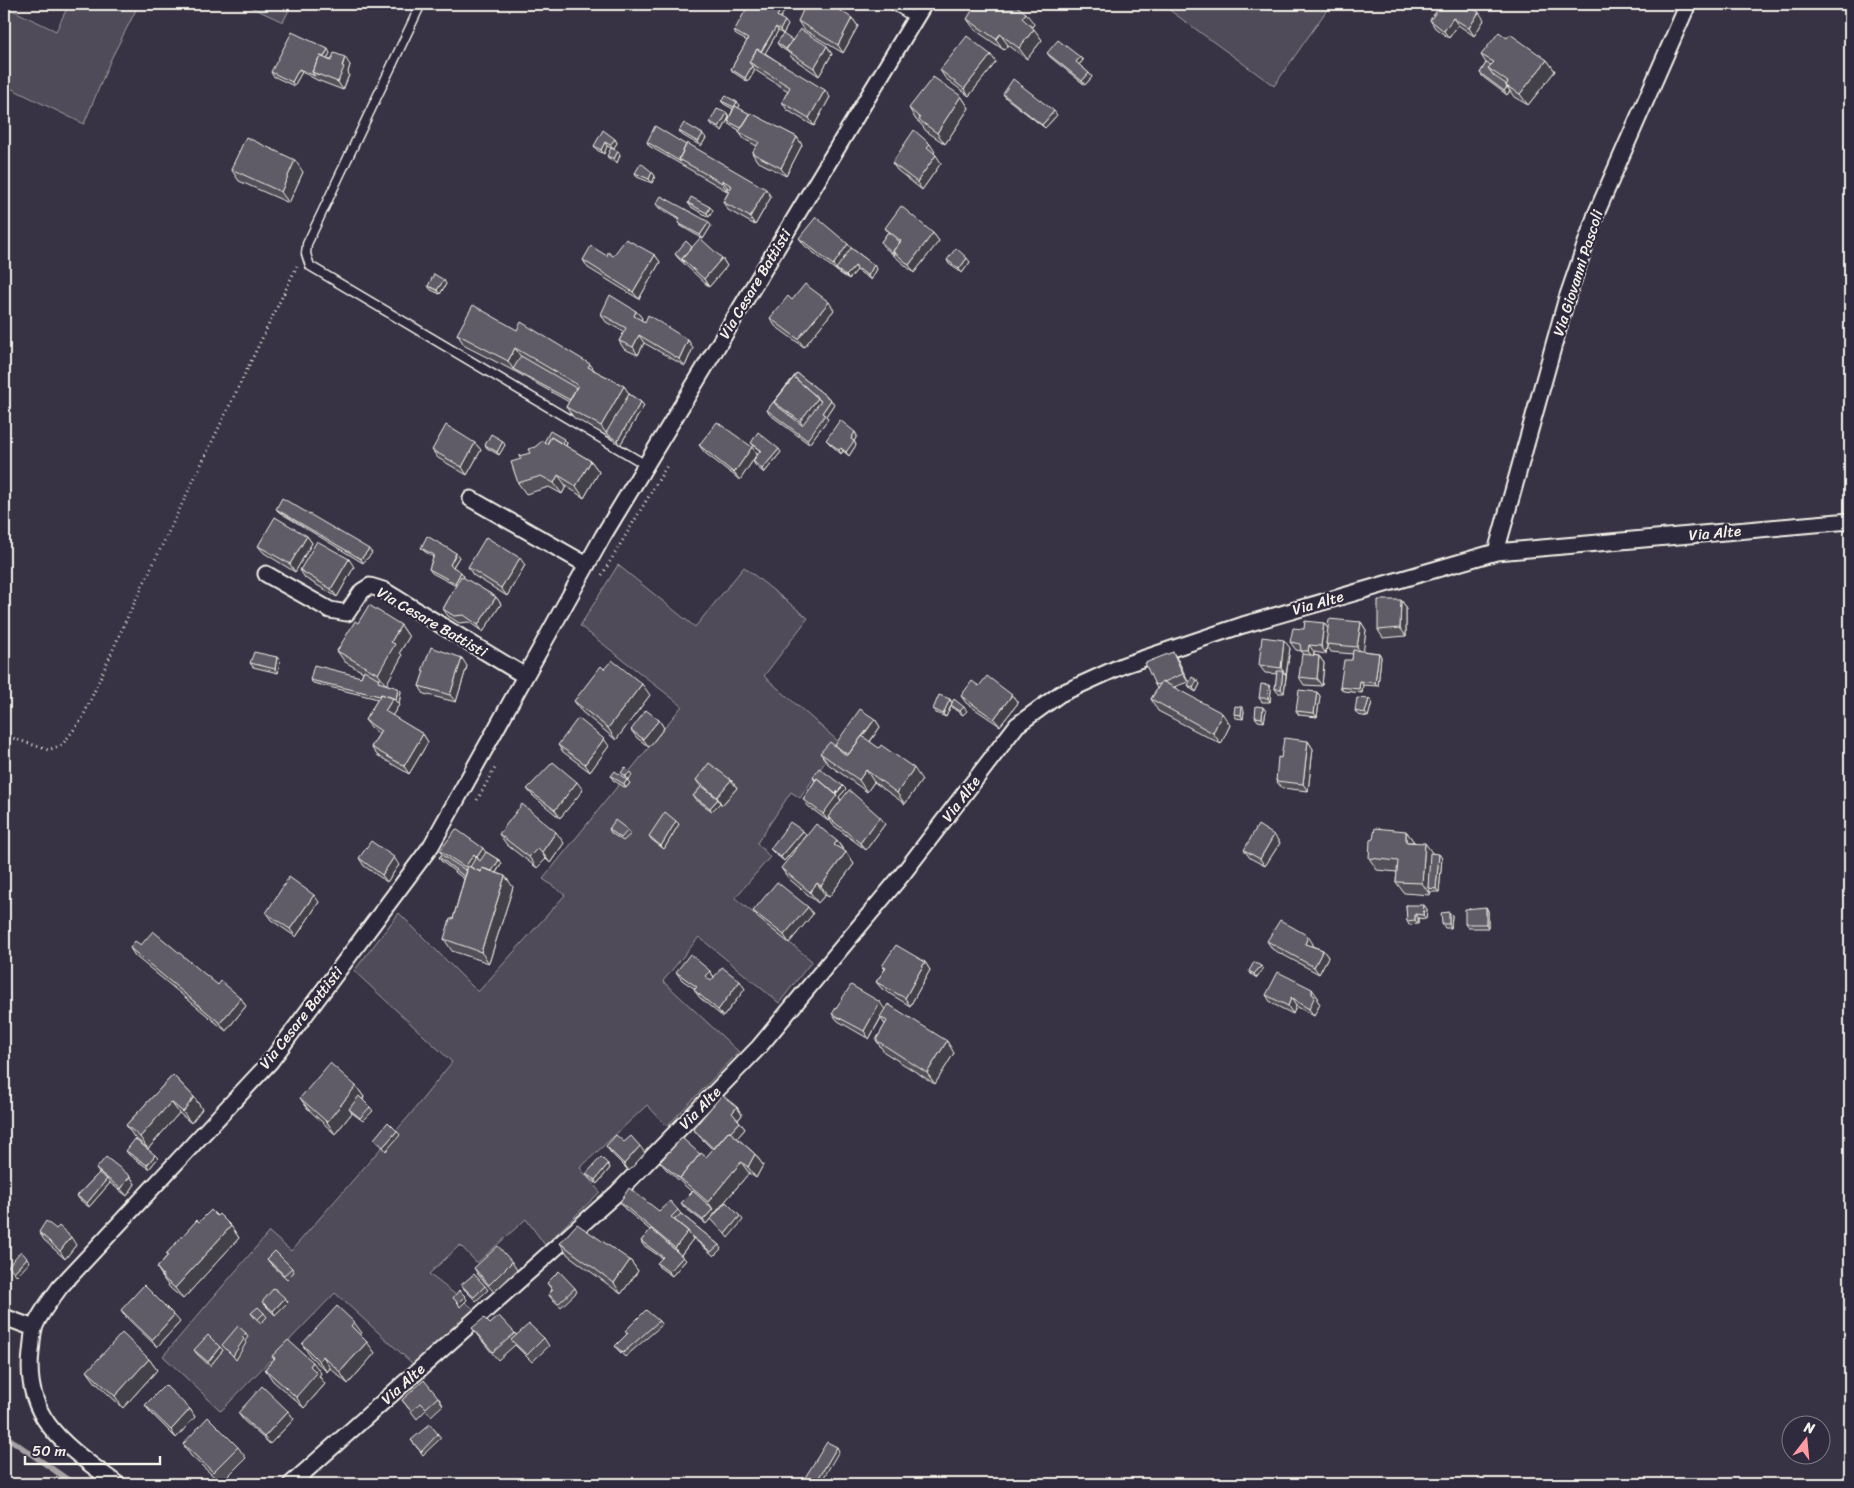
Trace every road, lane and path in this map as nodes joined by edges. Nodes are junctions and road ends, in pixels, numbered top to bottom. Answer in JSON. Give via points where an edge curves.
{"nodes":[{"id":1,"x":420,"y":4,"type":"edge"},
{"id":2,"x":891,"y":4,"type":"edge"},
{"id":3,"x":924,"y":4,"type":"edge"},
{"id":4,"x":1688,"y":4,"type":"edge"},
{"id":5,"x":915,"y":18,"type":"junction"},
{"id":6,"x":308,"y":259,"type":"junction"},
{"id":7,"x":646,"y":465,"type":"junction"},
{"id":8,"x":471,"y":499,"type":"dead end"},
{"id":9,"x":1850,"y":521,"type":"edge"},
{"id":10,"x":1496,"y":552,"type":"junction"},
{"id":11,"x":587,"y":565,"type":"junction"},
{"id":12,"x":266,"y":574,"type":"dead end"},
{"id":13,"x":525,"y":676,"type":"junction"},
{"id":14,"x":4,"y":734,"type":"edge"},
{"id":15,"x":4,"y":1317,"type":"edge"},
{"id":16,"x":34,"y":1328,"type":"junction"},
{"id":17,"x":117,"y":1484,"type":"edge"},
{"id":18,"x":291,"y":1484,"type":"edge"}],
"edges":[{"from":1,"to":6,"type":"lane","via":[[307,244]]},
{"from":2,"to":5,"type":"lane"},
{"from":3,"to":5,"type":"street","name":"Via Cesare Battisti"},
{"from":4,"to":10,"type":"street","name":"Via Giovanni Pascoli","via":[[1596,214],[1566,301]]},
{"from":5,"to":7,"type":"street","name":"Via Cesare Battisti"},
{"from":6,"to":7,"type":"lane","via":[[310,266]]},
{"from":6,"to":14,"type":"path","via":[[297,266],[127,618],[82,719],[62,745],[48,750]]},
{"from":7,"to":11,"type":"street","name":"Via Cesare Battisti"},
{"from":8,"to":11,"type":"street"},
{"from":9,"to":10,"type":"street","name":"Via Alte"},
{"from":10,"to":18,"type":"street","name":"Via Alte","via":[[1242,625],[1124,665],[1060,694],[1017,725],[954,810],[760,1047],[617,1193]]},
{"from":11,"to":13,"type":"street","name":"Via Cesare Battisti"},
{"from":12,"to":13,"type":"street","name":"Via Cesare Battisti","via":[[330,610],[347,613],[362,590],[370,586],[383,590]]},
{"from":13,"to":16,"type":"street","name":"Via Cesare Battisti","via":[[431,846],[270,1062],[60,1287]]},
{"from":15,"to":16,"type":"street"},
{"from":16,"to":17,"type":"street","name":"Via Cesare Battisti","via":[[29,1367],[31,1393],[47,1424],[70,1448]]}]}
